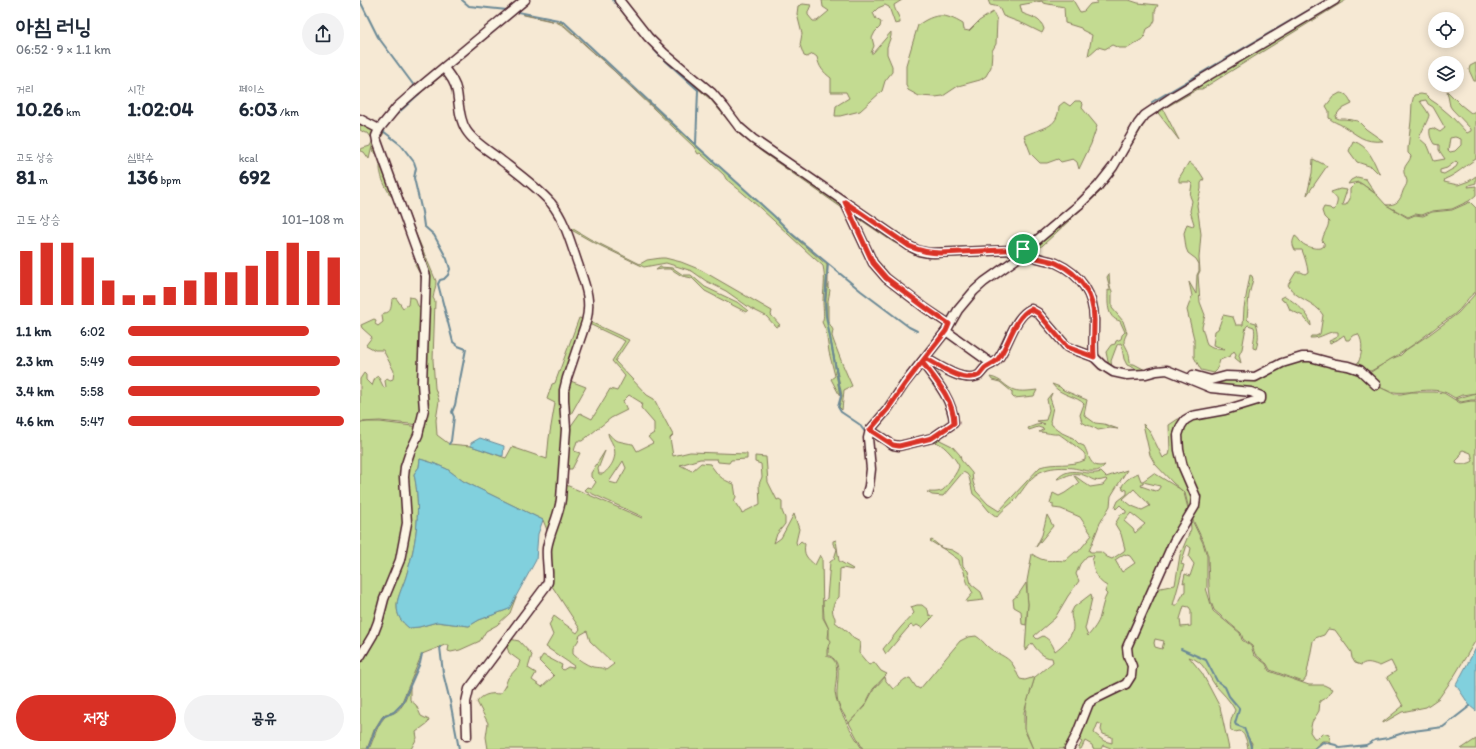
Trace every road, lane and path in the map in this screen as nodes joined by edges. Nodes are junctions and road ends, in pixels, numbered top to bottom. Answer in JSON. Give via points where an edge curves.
{"nodes":[{"id":1,"x":525,"y":0,"type":"edge"},
{"id":2,"x":619,"y":0,"type":"edge"},
{"id":3,"x":1335,"y":0,"type":"edge"},
{"id":4,"x":444,"y":68,"type":"junction"},
{"id":5,"x":360,"y":119,"type":"edge"},
{"id":6,"x":379,"y":129,"type":"junction"},
{"id":7,"x":845,"y":202,"type":"junction"},
{"id":8,"x":1023,"y":249,"type":"junction"},
{"id":9,"x":948,"y":327,"type":"junction"},
{"id":10,"x":1094,"y":357,"type":"junction"},
{"id":11,"x":924,"y":360,"type":"junction"},
{"id":12,"x":992,"y":364,"type":"junction"},
{"id":13,"x":1167,"y":370,"type":"junction"},
{"id":14,"x":1376,"y":385,"type":"dead end"},
{"id":15,"x":870,"y":430,"type":"junction"},
{"id":16,"x":867,"y":493,"type":"dead end"},
{"id":17,"x":360,"y":657,"type":"edge"},
{"id":18,"x":467,"y":736,"type":"dead end"},
{"id":19,"x":1069,"y":749,"type":"edge"}],
"edges":[{"from":1,"to":4,"type":"street"},
{"from":2,"to":7,"type":"street","via":[[648,37],[712,93],[738,127]]},
{"from":3,"to":8,"type":"street","via":[[1145,115],[1113,167],[1098,186],[1058,223]]},
{"from":4,"to":6,"type":"street","via":[[397,107]]},
{"from":4,"to":18,"type":"street","via":[[453,81],[466,130],[545,197],[555,209],[567,234],[589,300],[586,322],[564,390],[566,429],[561,499],[547,548],[548,582],[469,689],[466,702]]},
{"from":5,"to":6,"type":"street"},
{"from":6,"to":17,"type":"street","via":[[377,141],[426,276],[422,383],[424,409],[418,435],[405,468],[407,523],[398,564],[386,592],[373,635]]},
{"from":7,"to":8,"type":"street","via":[[919,251],[941,253]]},
{"from":7,"to":9,"type":"street","via":[[873,263],[886,278]]},
{"from":8,"to":9,"type":"street","via":[[1022,255],[974,291]]},
{"from":8,"to":10,"type":"street","via":[[1028,255],[1065,267],[1084,285],[1091,297],[1094,311]]},
{"from":9,"to":11,"type":"street"},
{"from":9,"to":12,"type":"street"},
{"from":10,"to":12,"type":"street","via":[[1067,347],[1038,313],[1031,309],[1023,315],[997,360]]},
{"from":10,"to":13,"type":"street","via":[[1112,372],[1133,374]]},
{"from":11,"to":12,"type":"street","via":[[964,377],[978,375]]},
{"from":11,"to":15,"type":"street"},
{"from":11,"to":15,"type":"street","via":[[951,408],[954,423],[932,438],[899,446],[893,445]]},
{"from":13,"to":14,"type":"street","via":[[1180,370],[1211,380],[1231,375],[1250,378],[1282,363],[1310,357],[1360,370]]},
{"from":13,"to":19,"type":"street","via":[[1211,388],[1251,392],[1261,396],[1261,399],[1225,410],[1192,416],[1181,426],[1178,450],[1196,497],[1195,506],[1174,540],[1132,635],[1128,647],[1132,666],[1131,676],[1126,684],[1089,703]]},
{"from":15,"to":16,"type":"street","via":[[868,438],[871,469]]}]}
